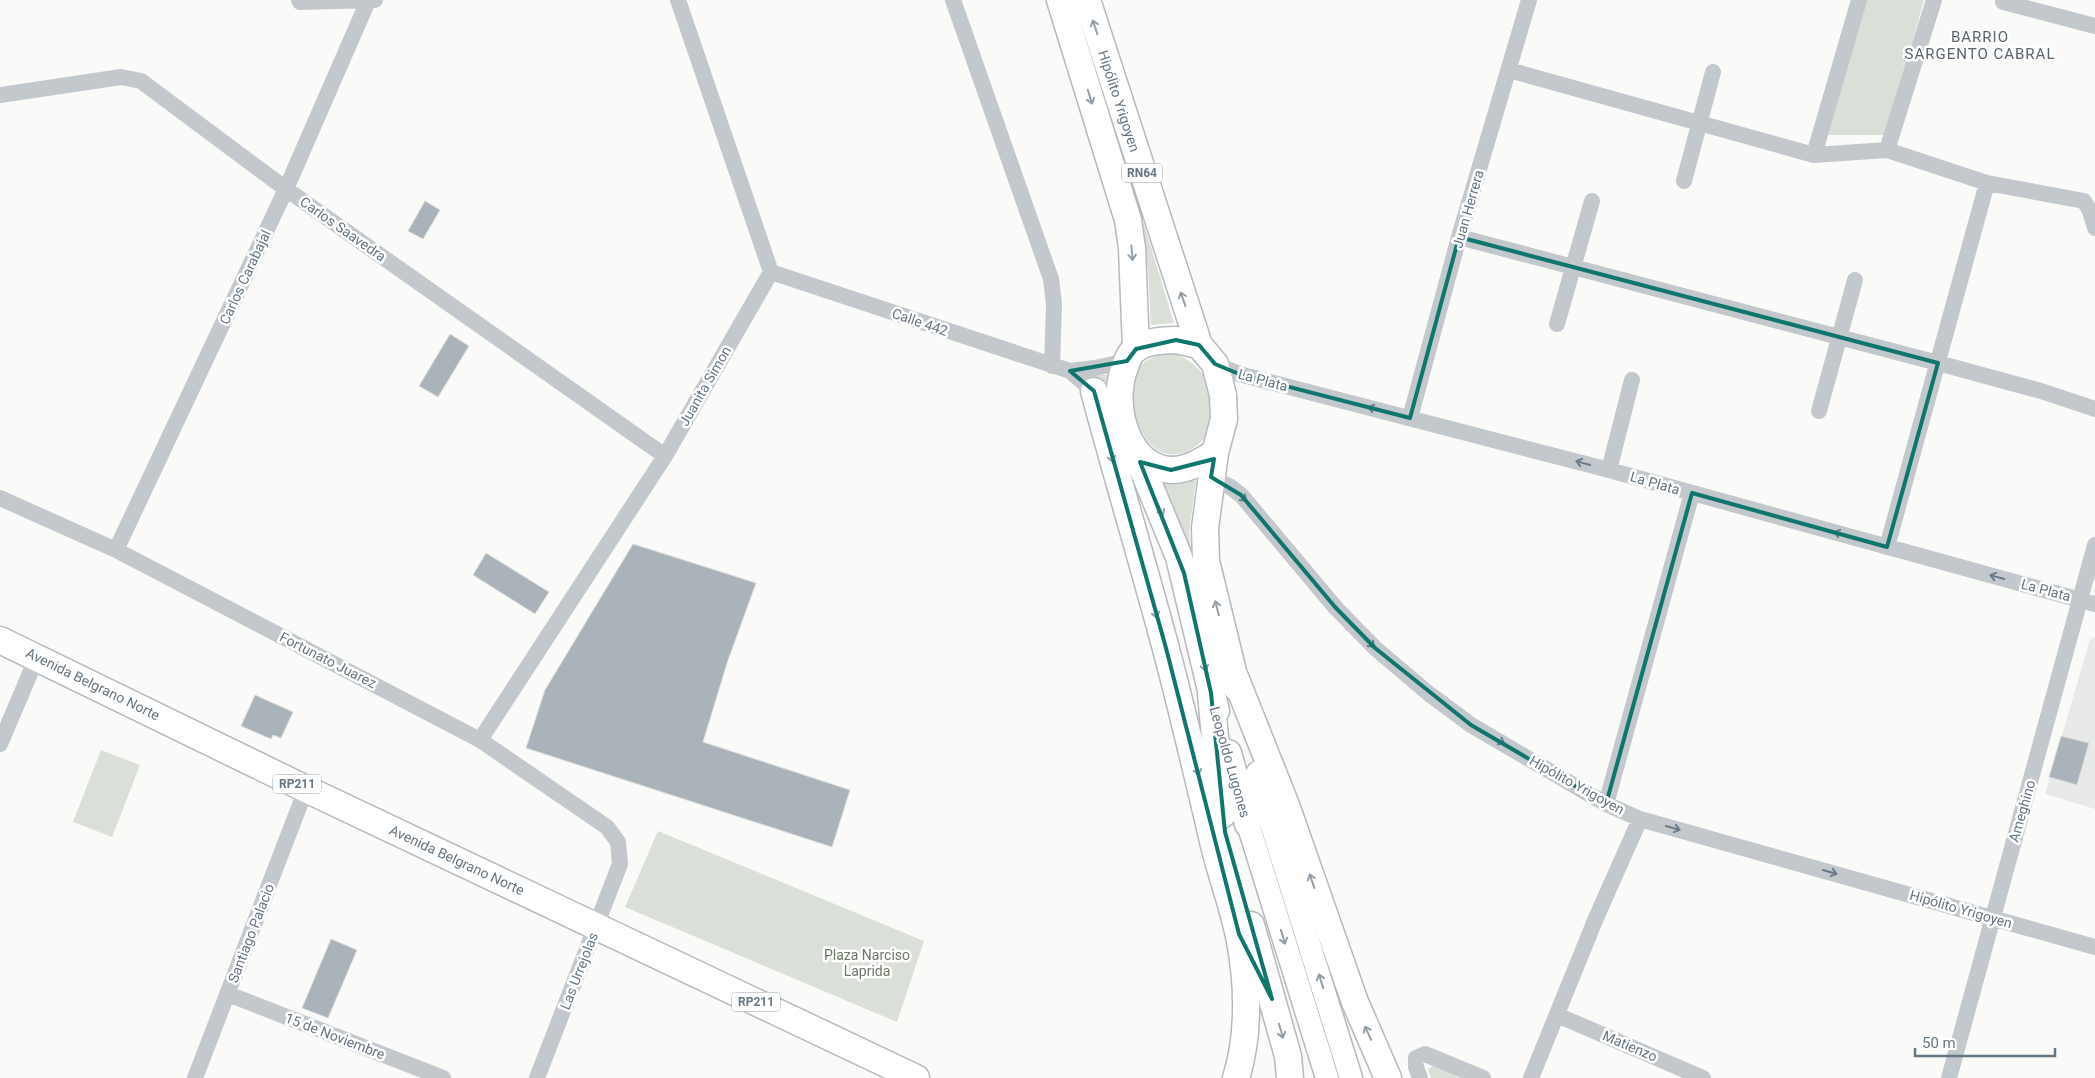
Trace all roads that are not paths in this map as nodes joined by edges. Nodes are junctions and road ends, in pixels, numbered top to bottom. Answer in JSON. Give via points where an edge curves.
{"nodes":[{"id":1,"x":372,"y":0,"type":"edge"},
{"id":2,"x":678,"y":0,"type":"edge"},
{"id":3,"x":953,"y":0,"type":"edge"},
{"id":4,"x":1060,"y":0,"type":"edge"},
{"id":5,"x":1087,"y":0,"type":"edge"},
{"id":6,"x":1529,"y":0,"type":"edge"},
{"id":7,"x":1859,"y":0,"type":"edge"},
{"id":8,"x":1934,"y":0,"type":"edge"},
{"id":9,"x":299,"y":1,"type":"edge"},
{"id":10,"x":2003,"y":2,"type":"dead end"},
{"id":11,"x":2095,"y":26,"type":"edge"},
{"id":12,"x":1509,"y":70,"type":"junction"},
{"id":13,"x":1713,"y":72,"type":"dead end"},
{"id":14,"x":0,"y":95,"type":"edge"},
{"id":15,"x":1700,"y":123,"type":"junction"},
{"id":16,"x":1887,"y":150,"type":"junction"},
{"id":17,"x":1814,"y":155,"type":"junction"},
{"id":18,"x":1684,"y":181,"type":"dead end"},
{"id":19,"x":1987,"y":183,"type":"junction"},
{"id":20,"x":286,"y":188,"type":"junction"},
{"id":21,"x":1592,"y":201,"type":"dead end"},
{"id":22,"x":2095,"y":228,"type":"edge"},
{"id":23,"x":1460,"y":237,"type":"junction"},
{"id":24,"x":1572,"y":267,"type":"junction"},
{"id":25,"x":771,"y":272,"type":"junction"},
{"id":26,"x":1855,"y":280,"type":"dead end"},
{"id":27,"x":1558,"y":324,"type":"dead end"},
{"id":28,"x":1839,"y":337,"type":"junction"},
{"id":29,"x":1207,"y":354,"type":"junction"},
{"id":30,"x":1131,"y":355,"type":"junction"},
{"id":31,"x":1938,"y":363,"type":"junction"},
{"id":32,"x":1052,"y":366,"type":"junction"},
{"id":33,"x":1070,"y":371,"type":"junction"},
{"id":34,"x":1632,"y":380,"type":"dead end"},
{"id":35,"x":1094,"y":391,"type":"junction"},
{"id":36,"x":2095,"y":409,"type":"edge"},
{"id":37,"x":1819,"y":411,"type":"dead end"},
{"id":38,"x":1410,"y":418,"type":"junction"},
{"id":39,"x":1129,"y":438,"type":"junction"},
{"id":40,"x":665,"y":456,"type":"junction"},
{"id":41,"x":1213,"y":465,"type":"junction"},
{"id":42,"x":1609,"y":470,"type":"junction"},
{"id":43,"x":1692,"y":493,"type":"junction"},
{"id":44,"x":0,"y":498,"type":"edge"},
{"id":45,"x":2095,"y":545,"type":"edge"},
{"id":46,"x":1887,"y":547,"type":"junction"},
{"id":47,"x":116,"y":550,"type":"junction"},
{"id":48,"x":2088,"y":602,"type":"edge"},
{"id":49,"x":0,"y":640,"type":"edge"},
{"id":50,"x":37,"y":657,"type":"junction"},
{"id":51,"x":1233,"y":672,"type":"junction"},
{"id":52,"x":1211,"y":693,"type":"junction"},
{"id":53,"x":480,"y":740,"type":"junction"},
{"id":54,"x":0,"y":744,"type":"edge"},
{"id":55,"x":306,"y":789,"type":"junction"},
{"id":56,"x":1606,"y":804,"type":"junction"},
{"id":57,"x":1640,"y":819,"type":"junction"},
{"id":58,"x":1258,"y":820,"type":"junction"},
{"id":59,"x":620,"y":864,"type":"joint"},
{"id":60,"x":1992,"y":918,"type":"junction"},
{"id":61,"x":596,"y":926,"type":"junction"},
{"id":62,"x":1239,"y":934,"type":"junction"},
{"id":63,"x":2095,"y":947,"type":"edge"},
{"id":64,"x":228,"y":994,"type":"junction"},
{"id":65,"x":1272,"y":999,"type":"junction"},
{"id":66,"x":1557,"y":1015,"type":"junction"},
{"id":67,"x":884,"y":1071,"type":"edge"},
{"id":68,"x":195,"y":1078,"type":"edge"},
{"id":69,"x":443,"y":1078,"type":"edge"},
{"id":70,"x":537,"y":1078,"type":"edge"},
{"id":71,"x":916,"y":1078,"type":"edge"},
{"id":72,"x":1236,"y":1078,"type":"edge"},
{"id":73,"x":1290,"y":1078,"type":"edge"},
{"id":74,"x":1327,"y":1078,"type":"edge"},
{"id":75,"x":1351,"y":1078,"type":"edge"},
{"id":76,"x":1388,"y":1078,"type":"edge"},
{"id":77,"x":1420,"y":1078,"type":"edge"},
{"id":78,"x":1483,"y":1078,"type":"edge"},
{"id":79,"x":1531,"y":1078,"type":"edge"},
{"id":80,"x":1703,"y":1078,"type":"edge"},
{"id":81,"x":1949,"y":1078,"type":"edge"}],
"edges":[{"from":1,"to":9,"type":"street"},
{"from":1,"to":20,"type":"street","name":"Carlos Carabajal"},
{"from":2,"to":25,"type":"street"},
{"from":3,"to":32,"type":"street","via":[[1051,279],[1054,304]]},
{"from":4,"to":30,"type":"main road","name":"Hipólito Yrigoyen","number":"RN64","one_way":true,"via":[[1128,220],[1132,248]]},
{"from":29,"to":5,"type":"main road","name":"Hipólito Yrigoyen","number":"RN64","one_way":true},
{"from":6,"to":12,"type":"street","name":"Juan Herrera"},
{"from":7,"to":17,"type":"street"},
{"from":8,"to":16,"type":"street"},
{"from":10,"to":11,"type":"street"},
{"from":12,"to":15,"type":"street"},
{"from":12,"to":23,"type":"street","name":"Juan Herrera"},
{"from":13,"to":15,"type":"street"},
{"from":14,"to":20,"type":"street","name":"Carlos Saavedra","via":[[121,77],[141,81]]},
{"from":15,"to":17,"type":"street"},
{"from":15,"to":18,"type":"street"},
{"from":16,"to":17,"type":"street"},
{"from":16,"to":19,"type":"street"},
{"from":19,"to":22,"type":"street","via":[[2084,201]]},
{"from":19,"to":31,"type":"street"},
{"from":20,"to":40,"type":"street","name":"Carlos Saavedra"},
{"from":20,"to":47,"type":"street","name":"Carlos Carabajal"},
{"from":21,"to":24,"type":"street"},
{"from":23,"to":24,"type":"street"},
{"from":23,"to":38,"type":"street","name":"Juan Herrera"},
{"from":24,"to":27,"type":"street"},
{"from":24,"to":28,"type":"street"},
{"from":25,"to":32,"type":"street","name":"Calle 442"},
{"from":25,"to":40,"type":"street","name":"Juanita Simon"},
{"from":26,"to":28,"type":"street"},
{"from":28,"to":31,"type":"street"},
{"from":28,"to":37,"type":"street"},
{"from":29,"to":30,"type":"main road","via":[[1176,340],[1158,340]]},
{"from":38,"to":29,"type":"street","name":"La Plata","one_way":true,"via":[[1238,374]]},
{"from":29,"to":41,"type":"main road","number":"RN64","via":[[1223,395],[1224,419]]},
{"from":30,"to":33,"type":"street","name":"Calle 442","via":[[1095,368]]},
{"from":30,"to":39,"type":"main road","number":"RN64","via":[[1119,396]]},
{"from":31,"to":36,"type":"street"},
{"from":31,"to":46,"type":"street"},
{"from":32,"to":33,"type":"street","name":"Calle 442"},
{"from":33,"to":35,"type":"street","name":"Calle 442"},
{"from":34,"to":42,"type":"street"},
{"from":35,"to":39,"type":"street","name":"Calle 442"},
{"from":35,"to":62,"type":"main road","one_way":true,"via":[[1166,648]]},
{"from":42,"to":38,"type":"street","name":"La Plata","one_way":true},
{"from":39,"to":41,"type":"main road","via":[[1148,461],[1159,467],[1171,470],[1198,464]]},
{"from":39,"to":52,"type":"main road","name":"Leopoldo Lugones","one_way":true,"via":[[1179,557]]},
{"from":40,"to":53,"type":"street","name":"Juanita Simon"},
{"from":51,"to":41,"type":"main road","name":"Leopoldo Lugones","one_way":true,"via":[[1206,561],[1205,528]]},
{"from":41,"to":56,"type":"street","name":"Hipólito Yrigoyen","one_way":true,"via":[[1335,607],[1375,648],[1428,694],[1471,725]]},
{"from":42,"to":43,"type":"street","name":"La Plata"},
{"from":46,"to":43,"type":"street","name":"La Plata","one_way":true},
{"from":43,"to":56,"type":"street"},
{"from":44,"to":47,"type":"street","name":"Fortunato Juarez"},
{"from":45,"to":48,"type":"street","name":"Ameghino"},
{"from":48,"to":46,"type":"street","name":"La Plata","one_way":true},
{"from":47,"to":53,"type":"street","name":"Fortunato Juarez"},
{"from":48,"to":60,"type":"street","name":"Ameghino"},
{"from":49,"to":50,"type":"main road","name":"Avenida Belgrano Norte","number":"RP211"},
{"from":50,"to":54,"type":"street"},
{"from":50,"to":55,"type":"main road","name":"Avenida Belgrano Norte","number":"RP211"},
{"from":51,"to":58,"type":"main road","name":"Leopoldo Lugones"},
{"from":76,"to":51,"type":"main road","one_way":true,"via":[[1355,1002],[1286,805]]},
{"from":52,"to":58,"type":"main road","name":"Leopoldo Lugones"},
{"from":52,"to":65,"type":"main road","via":[[1225,832]]},
{"from":53,"to":59,"type":"street","name":"Fortunato Juarez","via":[[608,827],[618,842]]},
{"from":55,"to":61,"type":"main road","name":"Avenida Belgrano Norte","number":"RP211"},
{"from":55,"to":64,"type":"street","name":"Santiago Palacio"},
{"from":56,"to":57,"type":"street","name":"Hipólito Yrigoyen"},
{"from":57,"to":60,"type":"street","name":"Hipólito Yrigoyen","one_way":true},
{"from":57,"to":66,"type":"street"},
{"from":58,"to":74,"type":"main road","name":"Leopoldo Lugones","one_way":true},
{"from":75,"to":58,"type":"main road","name":"Leopoldo Lugones","one_way":true},
{"from":59,"to":61,"type":"street","name":"Las Urrejolas"},
{"from":60,"to":63,"type":"street","name":"Hipólito Yrigoyen"},
{"from":60,"to":81,"type":"street","name":"Ameghino"},
{"from":61,"to":67,"type":"main road","name":"Avenida Belgrano Norte","number":"RP211"},
{"from":61,"to":70,"type":"street","name":"Las Urrejolas"},
{"from":62,"to":65,"type":"main road"},
{"from":62,"to":72,"type":"main road","via":[[1246,1010],[1243,1049]]},
{"from":64,"to":68,"type":"street","name":"Santiago Palacio"},
{"from":64,"to":69,"type":"street","name":"15 de Noviembre"},
{"from":65,"to":73,"type":"main road","one_way":true,"via":[[1288,1056]]},
{"from":66,"to":79,"type":"street"},
{"from":66,"to":80,"type":"street","name":"Matienzo"},
{"from":67,"to":71,"type":"main road","name":"Avenida Belgrano Norte","number":"RP211"},
{"from":77,"to":78,"type":"street","via":[[1416,1058],[1425,1054]]}]}
